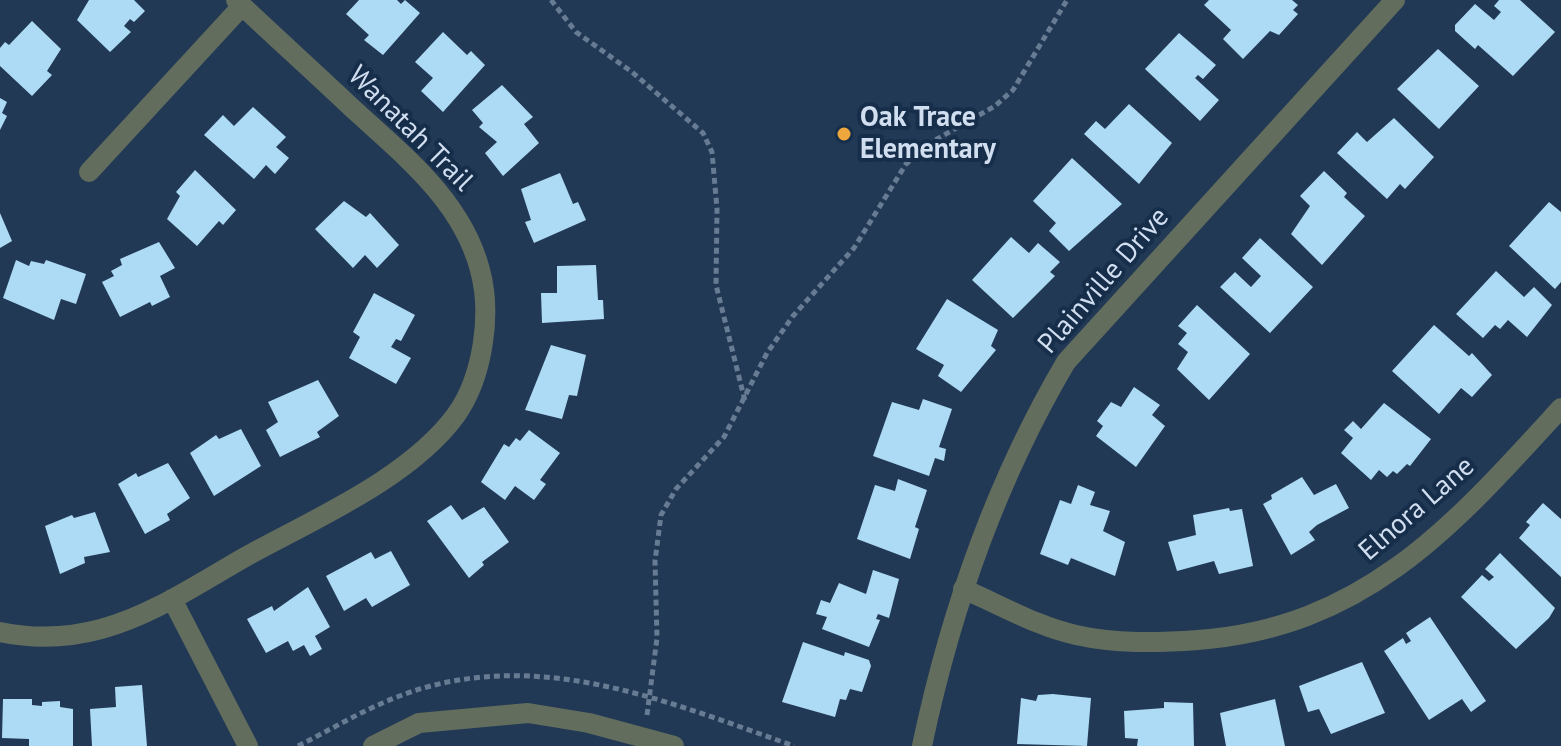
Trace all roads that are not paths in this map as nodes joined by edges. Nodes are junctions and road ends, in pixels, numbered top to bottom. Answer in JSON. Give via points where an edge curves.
{"nodes":[{"id":1,"x":1395,"y":0,"type":"edge"},
{"id":2,"x":239,"y":3,"type":"edge"},
{"id":3,"x":89,"y":172,"type":"dead end"},
{"id":4,"x":1561,"y":408,"type":"edge"},
{"id":5,"x":963,"y":589,"type":"junction"},
{"id":6,"x":172,"y":599,"type":"junction"},
{"id":7,"x":0,"y":632,"type":"edge"},
{"id":8,"x":248,"y":746,"type":"edge"},
{"id":9,"x":373,"y":746,"type":"edge"},
{"id":10,"x":674,"y":746,"type":"edge"},
{"id":11,"x":922,"y":746,"type":"edge"}],
"edges":[{"from":1,"to":5,"type":"street","name":"Plainville Drive","via":[[1066,362],[1035,415]]},
{"from":2,"to":3,"type":"street"},
{"from":2,"to":6,"type":"street","name":"Wanatah Trail","via":[[442,194],[465,229],[481,271],[481,350],[457,414],[410,461]]},
{"from":4,"to":5,"type":"street","name":"Elnora Lane","via":[[1488,487],[1406,563],[1308,618],[1242,637],[1146,644],[1075,635]]},
{"from":5,"to":11,"type":"street","name":"Plainville Drive"},
{"from":6,"to":7,"type":"street","name":"Wanatah Trail","via":[[104,629],[61,638]]},
{"from":6,"to":8,"type":"street"},
{"from":9,"to":10,"type":"street","via":[[419,723],[528,713]]}]}
